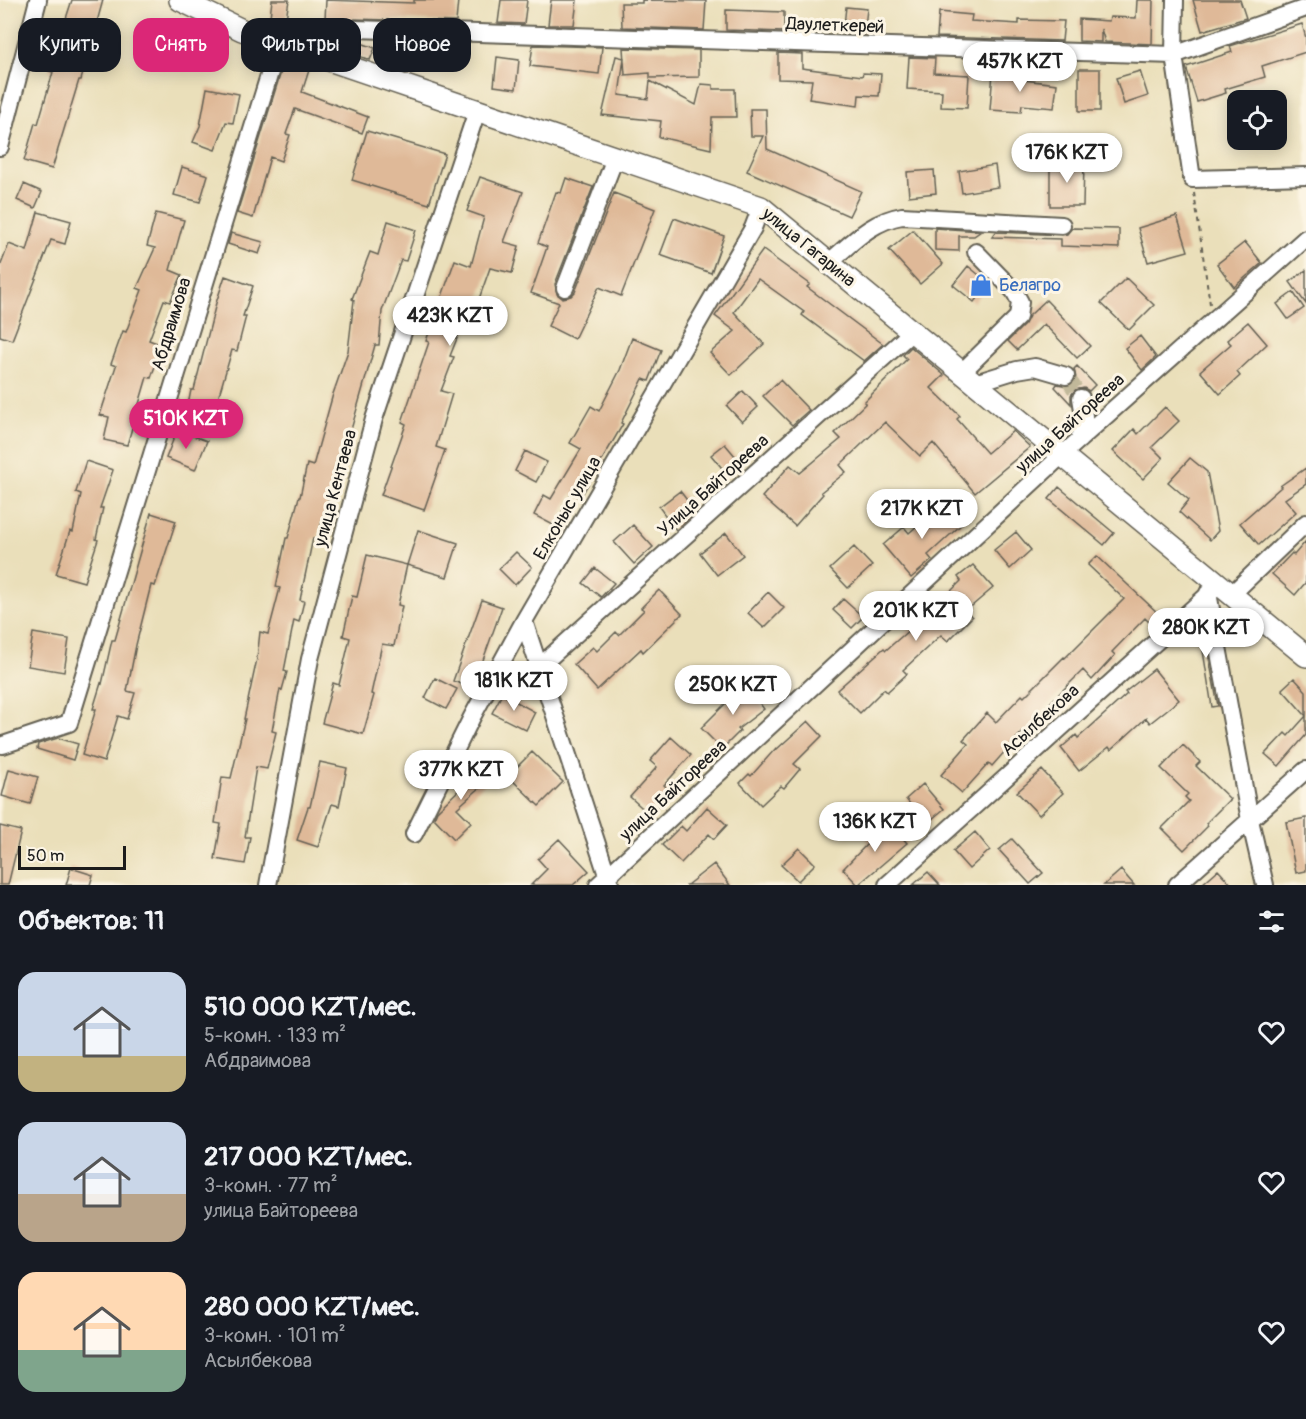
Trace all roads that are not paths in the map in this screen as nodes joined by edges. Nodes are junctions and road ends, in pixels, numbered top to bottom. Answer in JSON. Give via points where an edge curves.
{"nodes":[{"id":1,"x":38,"y":0,"type":"edge"},
{"id":2,"x":180,"y":0,"type":"edge"},
{"id":3,"x":1175,"y":0,"type":"edge"},
{"id":4,"x":1306,"y":8,"type":"edge"},
{"id":5,"x":361,"y":29,"type":"edge"},
{"id":6,"x":241,"y":30,"type":"edge"},
{"id":7,"x":1174,"y":56,"type":"junction"},
{"id":8,"x":361,"y":71,"type":"edge"},
{"id":9,"x":270,"y":72,"type":"edge"},
{"id":10,"x":477,"y":111,"type":"junction"},
{"id":11,"x":0,"y":147,"type":"edge"},
{"id":12,"x":615,"y":158,"type":"junction"},
{"id":13,"x":1306,"y":176,"type":"edge"},
{"id":14,"x":761,"y":207,"type":"junction"},
{"id":15,"x":1062,"y":225,"type":"dead end"},
{"id":16,"x":1306,"y":238,"type":"edge"},
{"id":17,"x":976,"y":252,"type":"dead end"},
{"id":18,"x":828,"y":263,"type":"junction"},
{"id":19,"x":565,"y":288,"type":"dead end"},
{"id":20,"x":912,"y":332,"type":"junction"},
{"id":21,"x":1066,"y":376,"type":"tunnel mouth"},
{"id":22,"x":969,"y":378,"type":"junction"},
{"id":23,"x":1081,"y":398,"type":"tunnel mouth"},
{"id":24,"x":1080,"y":440,"type":"junction"},
{"id":25,"x":1062,"y":455,"type":"junction"},
{"id":26,"x":1306,"y":523,"type":"edge"},
{"id":27,"x":1220,"y":590,"type":"junction"},
{"id":28,"x":524,"y":621,"type":"junction"},
{"id":29,"x":1306,"y":656,"type":"edge"},
{"id":30,"x":539,"y":667,"type":"junction"},
{"id":31,"x":1,"y":747,"type":"edge"},
{"id":32,"x":1306,"y":770,"type":"edge"},
{"id":33,"x":1250,"y":820,"type":"junction"},
{"id":34,"x":414,"y":834,"type":"dead end"},
{"id":35,"x":605,"y":882,"type":"edge"},
{"id":36,"x":267,"y":885,"type":"edge"},
{"id":37,"x":887,"y":885,"type":"edge"},
{"id":38,"x":1177,"y":885,"type":"edge"},
{"id":39,"x":1264,"y":885,"type":"edge"}],
"edges":[{"from":1,"to":11,"type":"street"},
{"from":2,"to":6,"type":"main road","name":"улица Гагарина"},
{"from":3,"to":7,"type":"street"},
{"from":4,"to":7,"type":"street","name":"Даулеткерей"},
{"from":5,"to":7,"type":"street","name":"Даулеткерей"},
{"from":7,"to":13,"type":"street","via":[[1192,179]]},
{"from":8,"to":10,"type":"main road","name":"улица Гагарина"},
{"from":9,"to":31,"type":"street","name":"Абдраимова","via":[[69,723]]},
{"from":10,"to":12,"type":"main road","name":"улица Гагарина"},
{"from":10,"to":36,"type":"street","name":"улица Кентаева","via":[[374,418],[310,659]]},
{"from":12,"to":14,"type":"main road","name":"улица Гагарина"},
{"from":12,"to":19,"type":"street"},
{"from":14,"to":18,"type":"main road","name":"улица Гагарина"},
{"from":14,"to":28,"type":"street","name":"Елконыс улица","via":[[753,228]]},
{"from":15,"to":18,"type":"street","via":[[889,218],[872,226]]},
{"from":16,"to":24,"type":"street","name":"улица Байтореева"},
{"from":17,"to":22,"type":"street","via":[[1020,302],[1018,317]]},
{"from":18,"to":20,"type":"main road","name":"улица Гагарина"},
{"from":20,"to":22,"type":"main road","name":"улица Гагарина"},
{"from":20,"to":30,"type":"street","name":"Улица Байтореева"},
{"from":21,"to":22,"type":"street","via":[[1035,368]]},
{"from":22,"to":25,"type":"main road","name":"улица Гагарина"},
{"from":23,"to":24,"type":"street","via":[[1084,416]]},
{"from":24,"to":25,"type":"street","name":"улица Байтореева"},
{"from":25,"to":27,"type":"main road","name":"улица Гагарина"},
{"from":25,"to":35,"type":"street","name":"улица Байтореева"},
{"from":26,"to":27,"type":"street","name":"Асылбекова"},
{"from":27,"to":29,"type":"main road","name":"улица Гагарина"},
{"from":27,"to":33,"type":"street"},
{"from":27,"to":37,"type":"street","name":"Асылбекова"},
{"from":28,"to":30,"type":"street"},
{"from":28,"to":34,"type":"street","name":"Елконыс улица"},
{"from":30,"to":35,"type":"street"},
{"from":32,"to":33,"type":"street"},
{"from":33,"to":38,"type":"street"},
{"from":33,"to":39,"type":"street"}]}
